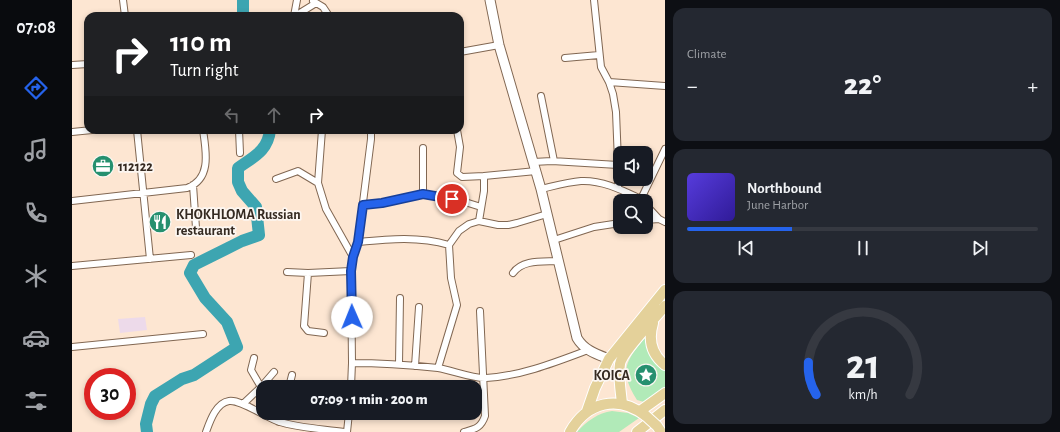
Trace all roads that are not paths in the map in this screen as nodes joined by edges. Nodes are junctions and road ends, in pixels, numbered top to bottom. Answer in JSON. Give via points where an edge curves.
{"nodes":[{"id":1,"x":123,"y":0,"type":"edge"},
{"id":2,"x":297,"y":0,"type":"edge"},
{"id":3,"x":323,"y":0,"type":"edge"},
{"id":4,"x":490,"y":0,"type":"edge"},
{"id":5,"x":594,"y":0,"type":"edge"},
{"id":6,"x":314,"y":1,"type":"edge"},
{"id":7,"x":323,"y":7,"type":"junction"},
{"id":8,"x":124,"y":12,"type":"edge"},
{"id":9,"x":295,"y":12,"type":"edge"},
{"id":10,"x":299,"y":12,"type":"edge"},
{"id":11,"x":326,"y":12,"type":"edge"},
{"id":12,"x":499,"y":45,"type":"junction"},
{"id":13,"x":464,"y":51,"type":"edge"},
{"id":14,"x":599,"y":56,"type":"junction"},
{"id":15,"x":565,"y":58,"type":"dead end"},
{"id":16,"x":84,"y":64,"type":"edge"},
{"id":17,"x":72,"y":65,"type":"edge"},
{"id":18,"x":609,"y":82,"type":"junction"},
{"id":19,"x":665,"y":86,"type":"edge"},
{"id":20,"x":541,"y":96,"type":"dead end"},
{"id":21,"x":84,"y":131,"type":"edge"},
{"id":22,"x":72,"y":132,"type":"edge"},
{"id":23,"x":137,"y":134,"type":"edge"},
{"id":24,"x":203,"y":134,"type":"edge"},
{"id":25,"x":239,"y":134,"type":"edge"},
{"id":26,"x":322,"y":134,"type":"edge"},
{"id":27,"x":371,"y":134,"type":"edge"},
{"id":28,"x":458,"y":134,"type":"edge"},
{"id":29,"x":617,"y":146,"type":"edge"},
{"id":30,"x":422,"y":148,"type":"dead end"},
{"id":31,"x":665,"y":150,"type":"edge"},
{"id":32,"x":240,"y":153,"type":"dead end"},
{"id":33,"x":554,"y":161,"type":"junction"},
{"id":34,"x":613,"y":165,"type":"edge"},
{"id":35,"x":534,"y":166,"type":"junction"},
{"id":36,"x":484,"y":176,"type":"junction"},
{"id":37,"x":276,"y":179,"type":"dead end"},
{"id":38,"x":318,"y":183,"type":"junction"},
{"id":39,"x":193,"y":185,"type":"junction"},
{"id":40,"x":618,"y":188,"type":"joint"},
{"id":41,"x":541,"y":189,"type":"junction"},
{"id":42,"x":143,"y":193,"type":"junction"},
{"id":43,"x":423,"y":194,"type":"junction"},
{"id":44,"x":630,"y":194,"type":"edge"},
{"id":45,"x":645,"y":194,"type":"edge"},
{"id":46,"x":72,"y":201,"type":"edge"},
{"id":47,"x":363,"y":205,"type":"junction"},
{"id":48,"x":481,"y":207,"type":"junction"},
{"id":49,"x":653,"y":212,"type":"edge"},
{"id":50,"x":547,"y":214,"type":"junction"},
{"id":51,"x":479,"y":221,"type":"junction"},
{"id":52,"x":662,"y":221,"type":"edge"},
{"id":53,"x":613,"y":224,"type":"edge"},
{"id":54,"x":196,"y":228,"type":"dead end"},
{"id":55,"x":554,"y":240,"type":"junction"},
{"id":56,"x":358,"y":242,"type":"junction"},
{"id":57,"x":449,"y":245,"type":"junction"},
{"id":58,"x":191,"y":255,"type":"dead end"},
{"id":59,"x":353,"y":257,"type":"junction"},
{"id":60,"x":150,"y":259,"type":"junction"},
{"id":61,"x":559,"y":261,"type":"junction"},
{"id":62,"x":72,"y":266,"type":"edge"},
{"id":63,"x":351,"y":271,"type":"junction"},
{"id":64,"x":286,"y":272,"type":"dead end"},
{"id":65,"x":308,"y":273,"type":"junction"},
{"id":66,"x":513,"y":273,"type":"dead end"},
{"id":67,"x":665,"y":290,"type":"edge"},
{"id":68,"x":400,"y":298,"type":"dead end"},
{"id":69,"x":665,"y":306,"type":"edge"},
{"id":70,"x":419,"y":307,"type":"dead end"},
{"id":71,"x":480,"y":310,"type":"dead end"},
{"id":72,"x":653,"y":321,"type":"junction"},
{"id":73,"x":324,"y":332,"type":"dead end"},
{"id":74,"x":203,"y":334,"type":"dead end"},
{"id":75,"x":72,"y":346,"type":"edge"},
{"id":76,"x":588,"y":350,"type":"junction"},
{"id":77,"x":254,"y":358,"type":"dead end"},
{"id":78,"x":609,"y":359,"type":"junction"},
{"id":79,"x":352,"y":363,"type":"junction"},
{"id":80,"x":399,"y":364,"type":"junction"},
{"id":81,"x":665,"y":365,"type":"edge"},
{"id":82,"x":414,"y":366,"type":"junction"},
{"id":83,"x":438,"y":368,"type":"junction"},
{"id":84,"x":274,"y":372,"type":"dead end"},
{"id":85,"x":292,"y":375,"type":"dead end"},
{"id":86,"x":484,"y":378,"type":"junction"},
{"id":87,"x":257,"y":380,"type":"edge"},
{"id":88,"x":267,"y":380,"type":"edge"},
{"id":89,"x":291,"y":380,"type":"edge"},
{"id":90,"x":351,"y":380,"type":"edge"},
{"id":91,"x":256,"y":392,"type":"edge"},
{"id":92,"x":665,"y":393,"type":"edge"},
{"id":93,"x":243,"y":404,"type":"junction"},
{"id":94,"x":622,"y":404,"type":"junction"},
{"id":95,"x":665,"y":410,"type":"edge"},
{"id":96,"x":587,"y":411,"type":"junction"},
{"id":97,"x":643,"y":413,"type":"junction"},
{"id":98,"x":348,"y":420,"type":"edge"},
{"id":99,"x":280,"y":422,"type":"joint"},
{"id":100,"x":665,"y":430,"type":"edge"},
{"id":101,"x":206,"y":432,"type":"edge"},
{"id":102,"x":344,"y":432,"type":"edge"},
{"id":103,"x":347,"y":432,"type":"edge"},
{"id":104,"x":464,"y":432,"type":"edge"},
{"id":105,"x":570,"y":432,"type":"edge"},
{"id":106,"x":637,"y":432,"type":"edge"},
{"id":107,"x":662,"y":432,"type":"edge"}],
"edges":[{"from":1,"to":8,"type":"street"},
{"from":2,"to":9,"type":"street"},
{"from":3,"to":7,"type":"street"},
{"from":4,"to":12,"type":"street"},
{"from":5,"to":14,"type":"street"},
{"from":6,"to":7,"type":"street"},
{"from":6,"to":10,"type":"street"},
{"from":7,"to":11,"type":"street"},
{"from":12,"to":13,"type":"street"},
{"from":12,"to":35,"type":"street"},
{"from":14,"to":15,"type":"street"},
{"from":14,"to":18,"type":"street","via":[[601,67]]},
{"from":16,"to":17,"type":"street"},
{"from":18,"to":19,"type":"street"},
{"from":18,"to":29,"type":"street","via":[[616,112]]},
{"from":20,"to":33,"type":"street"},
{"from":21,"to":22,"type":"street"},
{"from":23,"to":42,"type":"street"},
{"from":24,"to":39,"type":"street","via":[[206,167]]},
{"from":25,"to":32,"type":"street"},
{"from":26,"to":38,"type":"street"},
{"from":27,"to":47,"type":"street"},
{"from":28,"to":36,"type":"street","via":[[460,147],[457,173],[462,177]]},
{"from":30,"to":43,"type":"street"},
{"from":31,"to":45,"type":"street"},
{"from":33,"to":34,"type":"street"},
{"from":33,"to":35,"type":"street"},
{"from":35,"to":36,"type":"street"},
{"from":35,"to":41,"type":"street"},
{"from":36,"to":48,"type":"street"},
{"from":37,"to":38,"type":"street","via":[[298,171]]},
{"from":38,"to":59,"type":"street","via":[[326,208]]},
{"from":39,"to":42,"type":"street","via":[[187,188]]},
{"from":39,"to":54,"type":"street"},
{"from":40,"to":41,"type":"street","via":[[580,181]]},
{"from":40,"to":44,"type":"street"},
{"from":41,"to":50,"type":"street"},
{"from":42,"to":46,"type":"street"},
{"from":42,"to":60,"type":"street"},
{"from":43,"to":47,"type":"street"},
{"from":43,"to":48,"type":"street"},
{"from":47,"to":56,"type":"street"},
{"from":48,"to":51,"type":"street"},
{"from":49,"to":52,"type":"street"},
{"from":50,"to":51,"type":"street","via":[[508,225]]},
{"from":50,"to":55,"type":"street"},
{"from":51,"to":57,"type":"street","via":[[464,227]]},
{"from":53,"to":55,"type":"street","via":[[594,227]]},
{"from":55,"to":61,"type":"street"},
{"from":56,"to":57,"type":"street","via":[[399,238],[425,239]]},
{"from":56,"to":59,"type":"street"},
{"from":57,"to":83,"type":"street","via":[[450,278],[457,305]]},
{"from":58,"to":60,"type":"street"},
{"from":59,"to":63,"type":"street"},
{"from":60,"to":62,"type":"street"},
{"from":61,"to":66,"type":"street","via":[[528,263]]},
{"from":61,"to":76,"type":"street","via":[[577,338]]},
{"from":63,"to":65,"type":"street"},
{"from":63,"to":79,"type":"street"},
{"from":64,"to":65,"type":"street"},
{"from":65,"to":73,"type":"street","via":[[304,326],[308,331]]},
{"from":67,"to":78,"type":"main road"},
{"from":68,"to":80,"type":"street"},
{"from":69,"to":72,"type":"main road"},
{"from":70,"to":82,"type":"street"},
{"from":71,"to":86,"type":"street"},
{"from":72,"to":81,"type":"main road","via":[[650,332],[652,351]]},
{"from":72,"to":94,"type":"main road","via":[[621,359],[619,371]]},
{"from":74,"to":75,"type":"street"},
{"from":76,"to":78,"type":"street"},
{"from":76,"to":86,"type":"street","via":[[516,374]]},
{"from":77,"to":87,"type":"street","via":[[251,370]]},
{"from":78,"to":96,"type":"main road"},
{"from":79,"to":80,"type":"street"},
{"from":79,"to":90,"type":"street"},
{"from":80,"to":82,"type":"street"},
{"from":82,"to":83,"type":"street"},
{"from":83,"to":86,"type":"street"},
{"from":84,"to":88,"type":"street"},
{"from":85,"to":89,"type":"street"},
{"from":86,"to":104,"type":"street","via":[[483,424]]},
{"from":91,"to":93,"type":"street"},
{"from":92,"to":97,"type":"main road"},
{"from":93,"to":99,"type":"street"},
{"from":93,"to":101,"type":"street","via":[[234,401],[224,403],[211,418]]},
{"from":94,"to":96,"type":"main road","via":[[603,405]]},
{"from":94,"to":97,"type":"main road"},
{"from":95,"to":106,"type":"main road"},
{"from":96,"to":105,"type":"main road"},
{"from":97,"to":107,"type":"main road","bridge":true},
{"from":98,"to":103,"type":"street"},
{"from":99,"to":102,"type":"street"},
{"from":100,"to":107,"type":"main road"}]}
